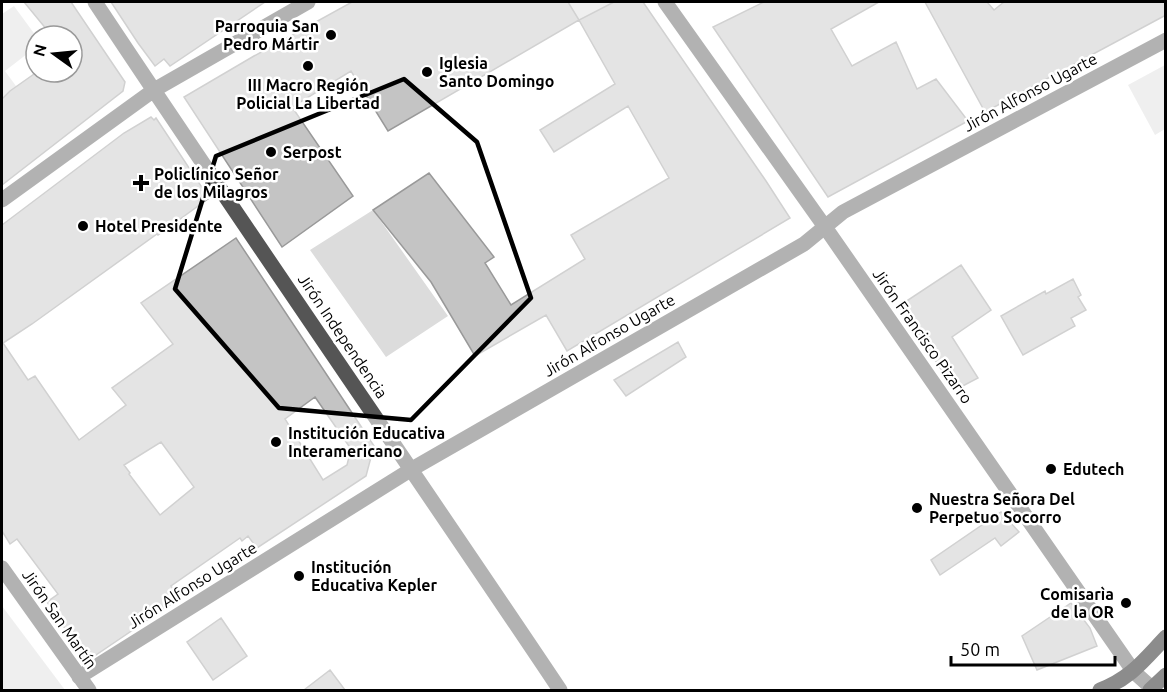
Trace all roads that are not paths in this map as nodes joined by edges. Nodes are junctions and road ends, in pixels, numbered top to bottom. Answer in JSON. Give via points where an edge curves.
{"nodes":[{"id":1,"x":96,"y":2,"type":"edge"},
{"id":2,"x":308,"y":2,"type":"edge"},
{"id":3,"x":665,"y":2,"type":"edge"},
{"id":4,"x":1166,"y":40,"type":"edge"},
{"id":5,"x":154,"y":90,"type":"junction"},
{"id":6,"x":2,"y":200,"type":"edge"},
{"id":7,"x":825,"y":227,"type":"junction"},
{"id":8,"x":412,"y":469,"type":"junction"},
{"id":9,"x":2,"y":568,"type":"edge"},
{"id":10,"x":1166,"y":637,"type":"edge"},
{"id":11,"x":1134,"y":672,"type":"junction"},
{"id":12,"x":1166,"y":675,"type":"edge"},
{"id":13,"x":79,"y":677,"type":"junction"},
{"id":14,"x":89,"y":690,"type":"edge"},
{"id":15,"x":560,"y":690,"type":"edge"},
{"id":16,"x":1100,"y":690,"type":"edge"},
{"id":17,"x":1152,"y":690,"type":"edge"}],
"edges":[{"from":1,"to":5,"type":"street","name":"Jirón Independencia"},
{"from":2,"to":5,"type":"street"},
{"from":3,"to":7,"type":"street","name":"Jirón Francisco Pizarro"},
{"from":4,"to":7,"type":"street","name":"Jirón Alfonso Ugarte","via":[[843,212]]},
{"from":5,"to":6,"type":"street"},
{"from":5,"to":8,"type":"street","name":"Jirón Independencia"},
{"from":7,"to":8,"type":"street","name":"Jirón Alfonso Ugarte","via":[[804,244]]},
{"from":7,"to":11,"type":"street","name":"Jirón Francisco Pizarro"},
{"from":8,"to":13,"type":"street","name":"Jirón Alfonso Ugarte"},
{"from":8,"to":15,"type":"street","name":"Jirón Independencia"},
{"from":9,"to":13,"type":"street","name":"Jirón San Martín"},
{"from":10,"to":11,"type":"main road"},
{"from":11,"to":16,"type":"main road"},
{"from":11,"to":17,"type":"street","name":"Jirón Francisco Pizarro"},
{"from":12,"to":17,"type":"main road"},
{"from":13,"to":14,"type":"street","name":"Jirón San Martín"}]}
